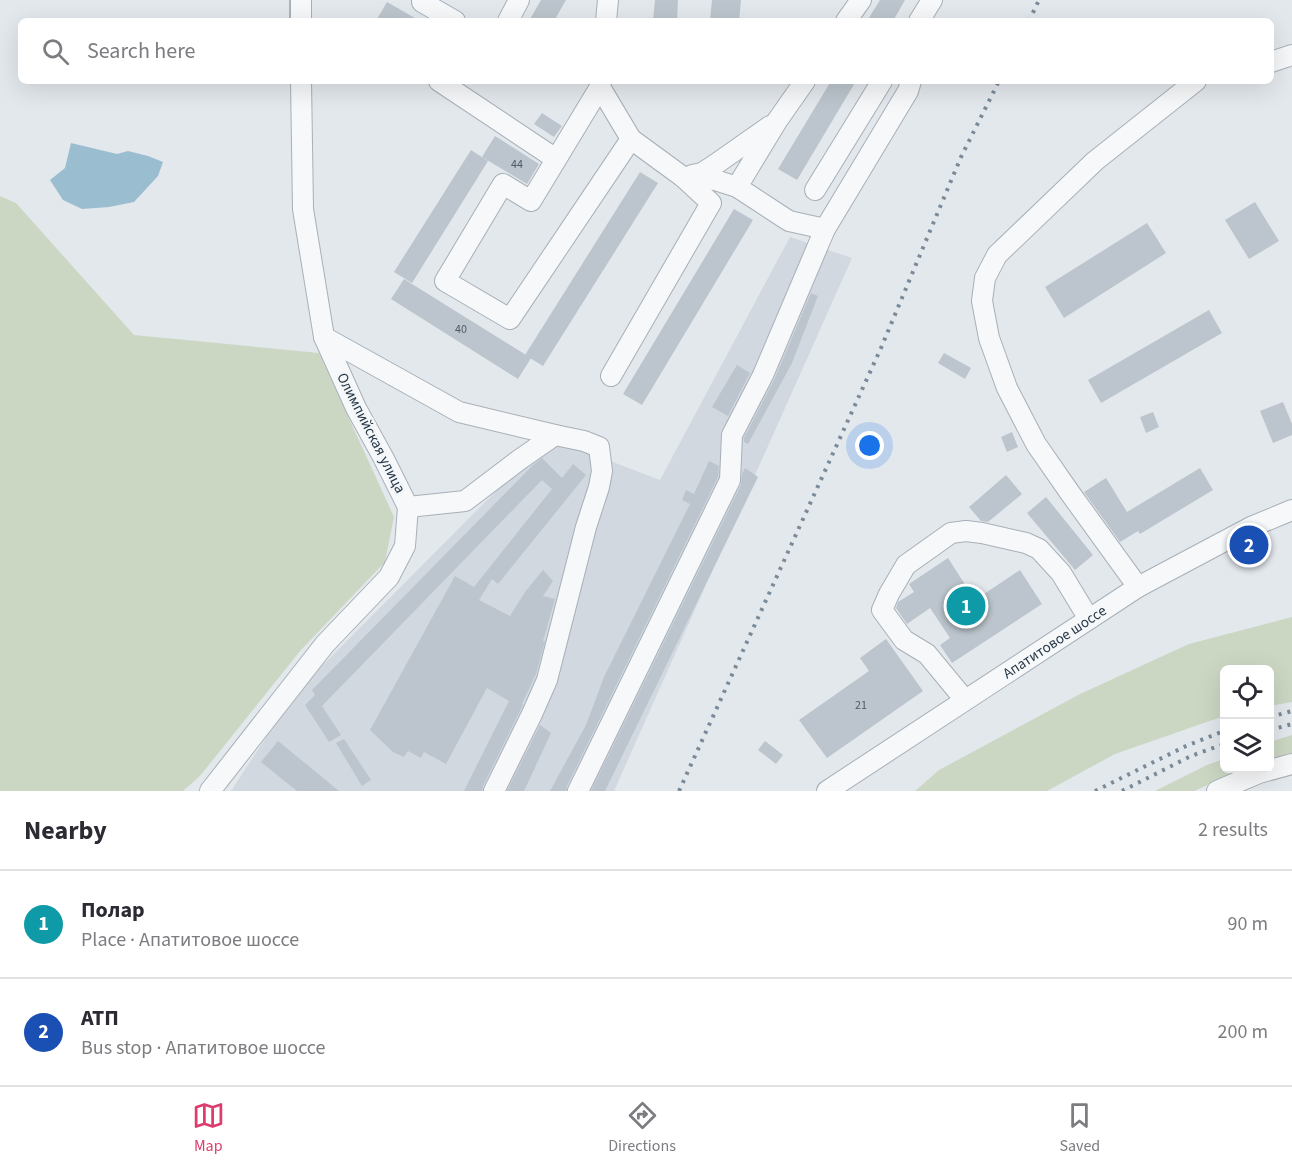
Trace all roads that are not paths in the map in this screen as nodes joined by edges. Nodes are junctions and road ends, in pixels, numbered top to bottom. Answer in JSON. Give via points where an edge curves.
{"nodes":[{"id":1,"x":301,"y":0,"type":"edge"},
{"id":2,"x":424,"y":0,"type":"edge"},
{"id":3,"x":519,"y":0,"type":"edge"},
{"id":4,"x":608,"y":0,"type":"edge"},
{"id":5,"x":861,"y":0,"type":"edge"},
{"id":6,"x":933,"y":0,"type":"edge"},
{"id":7,"x":301,"y":18,"type":"edge"},
{"id":8,"x":450,"y":18,"type":"edge"},
{"id":9,"x":510,"y":18,"type":"edge"},
{"id":10,"x":606,"y":18,"type":"edge"},
{"id":11,"x":848,"y":18,"type":"edge"},
{"id":12,"x":921,"y":18,"type":"edge"},
{"id":13,"x":929,"y":18,"type":"edge"},
{"id":14,"x":1292,"y":55,"type":"edge"},
{"id":15,"x":1274,"y":61,"type":"edge"},
{"id":16,"x":301,"y":84,"type":"edge"},
{"id":17,"x":601,"y":84,"type":"edge"},
{"id":18,"x":803,"y":84,"type":"edge"},
{"id":19,"x":880,"y":84,"type":"edge"},
{"id":20,"x":910,"y":84,"type":"edge"},
{"id":21,"x":1192,"y":84,"type":"edge"},
{"id":22,"x":462,"y":88,"type":"edge"},
{"id":23,"x":777,"y":121,"type":"junction"},
{"id":24,"x":631,"y":139,"type":"junction"},
{"id":25,"x":556,"y":159,"type":"junction"},
{"id":26,"x":682,"y":177,"type":"junction"},
{"id":27,"x":736,"y":187,"type":"junction"},
{"id":28,"x":815,"y":190,"type":"dead end"},
{"id":29,"x":825,"y":229,"type":"junction"},
{"id":30,"x":324,"y":337,"type":"junction"},
{"id":31,"x":611,"y":376,"type":"dead end"},
{"id":32,"x":555,"y":435,"type":"junction"},
{"id":33,"x":408,"y":507,"type":"junction"},
{"id":34,"x":1292,"y":510,"type":"edge"},
{"id":35,"x":1138,"y":587,"type":"junction"},
{"id":36,"x":1089,"y":619,"type":"junction"},
{"id":37,"x":965,"y":700,"type":"junction"},
{"id":38,"x":1292,"y":764,"type":"edge"},
{"id":39,"x":210,"y":791,"type":"edge"},
{"id":40,"x":494,"y":791,"type":"edge"},
{"id":41,"x":578,"y":791,"type":"edge"},
{"id":42,"x":827,"y":791,"type":"edge"},
{"id":43,"x":1217,"y":791,"type":"edge"}],
"edges":[{"from":1,"to":7,"type":"street"},
{"from":2,"to":8,"type":"street"},
{"from":3,"to":9,"type":"street"},
{"from":4,"to":10,"type":"street"},
{"from":5,"to":11,"type":"street"},
{"from":6,"to":12,"type":"street"},
{"from":6,"to":13,"type":"street"},
{"from":14,"to":15,"type":"street"},
{"from":16,"to":30,"type":"street","name":"Олимпийская улица","via":[[303,209]]},
{"from":17,"to":24,"type":"street"},
{"from":17,"to":25,"type":"street"},
{"from":18,"to":23,"type":"street"},
{"from":19,"to":28,"type":"street"},
{"from":20,"to":29,"type":"street"},
{"from":21,"to":35,"type":"street","via":[[1095,161],[997,255],[985,278],[982,302],[1006,388],[1036,444]]},
{"from":22,"to":25,"type":"street"},
{"from":23,"to":26,"type":"street","via":[[714,166]]},
{"from":23,"to":27,"type":"street"},
{"from":24,"to":25,"type":"street","via":[[510,319],[445,281],[503,184],[531,201]]},
{"from":24,"to":26,"type":"street"},
{"from":26,"to":27,"type":"street","via":[[715,180]]},
{"from":26,"to":31,"type":"street","via":[[711,203]]},
{"from":27,"to":29,"type":"street","via":[[789,221]]},
{"from":29,"to":41,"type":"street","via":[[764,375],[732,435],[730,480]]},
{"from":30,"to":32,"type":"street","via":[[459,412]]},
{"from":30,"to":33,"type":"street","name":"Олимпийская улица"},
{"from":32,"to":33,"type":"street","via":[[465,501]]},
{"from":32,"to":40,"type":"street","via":[[599,447],[601,479],[548,680]]},
{"from":33,"to":39,"type":"street","name":"Олимпийская улица","via":[[405,546],[389,577],[325,644]]},
{"from":34,"to":35,"type":"street","name":"Апатитовое шоссе","via":[[1251,527]]},
{"from":35,"to":36,"type":"street","name":"Апатитовое шоссе"},
{"from":36,"to":37,"type":"street","name":"Апатитовое шоссе"},
{"from":36,"to":37,"type":"street","via":[[1060,573],[1039,549],[982,533],[951,533],[906,565],[882,610],[904,640],[927,654]]},
{"from":37,"to":42,"type":"street","name":"Апатитовое шоссе"},
{"from":38,"to":43,"type":"street"}]}
